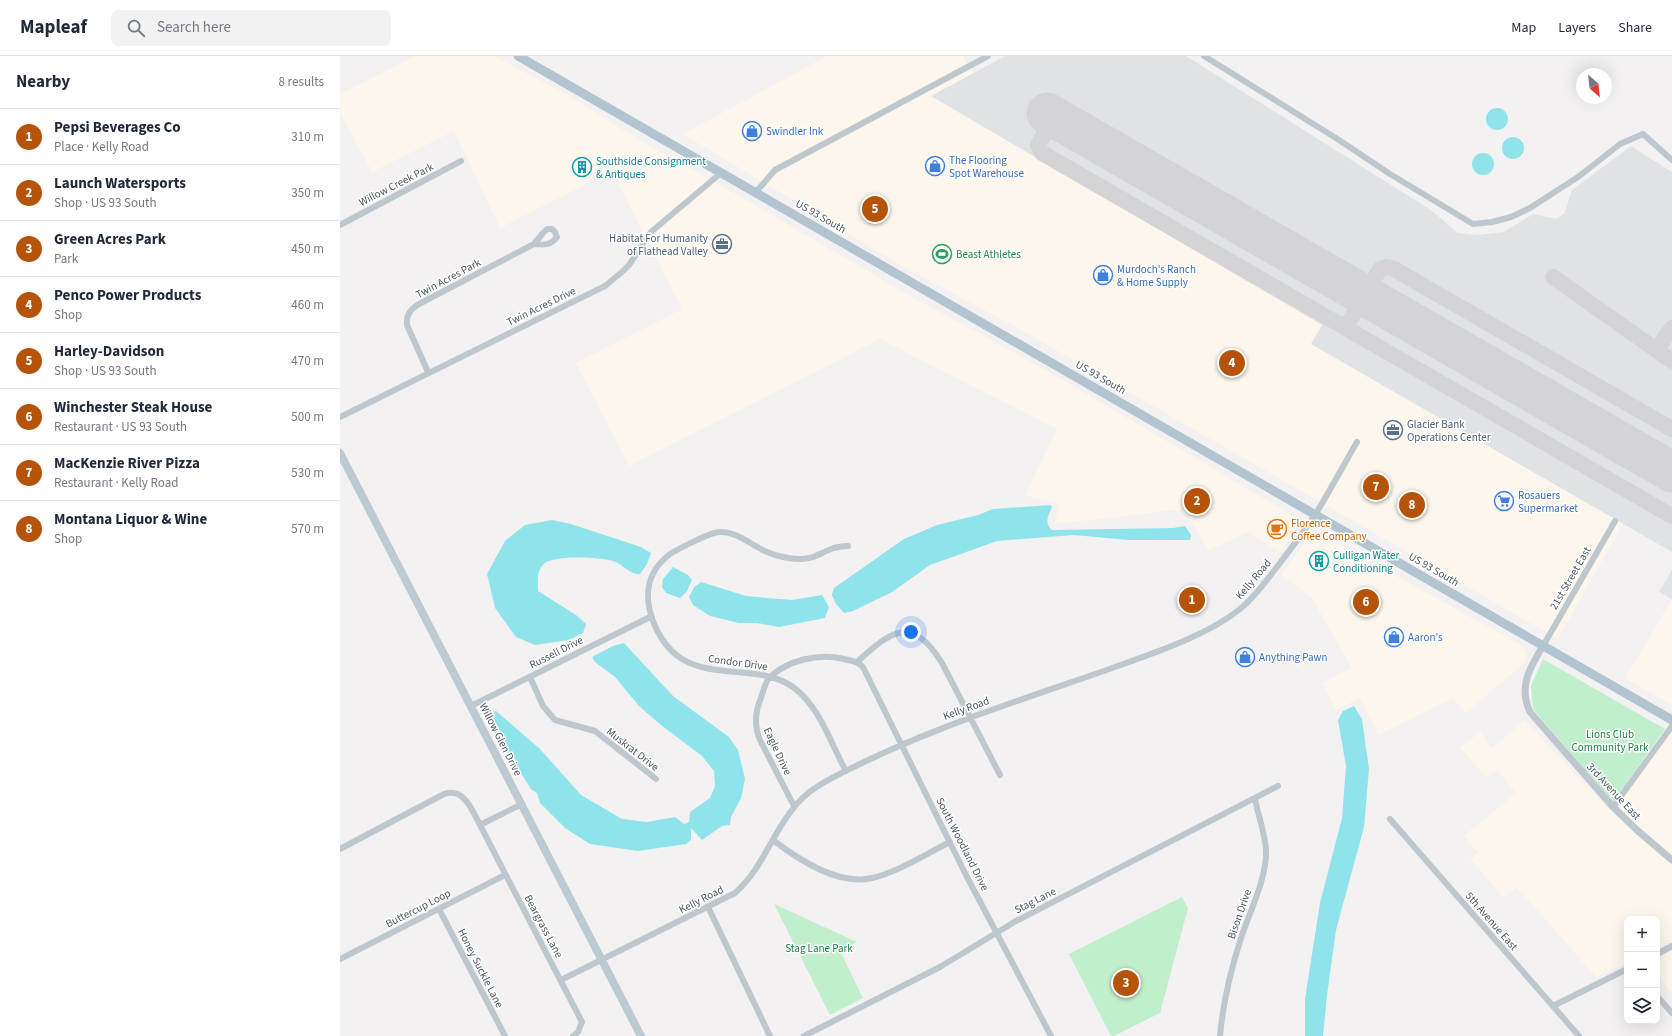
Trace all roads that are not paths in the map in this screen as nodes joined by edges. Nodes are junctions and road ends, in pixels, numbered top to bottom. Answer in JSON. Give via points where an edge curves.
{"nodes":[{"id":1,"x":518,"y":56,"type":"edge"},
{"id":2,"x":988,"y":56,"type":"edge"},
{"id":3,"x":1204,"y":56,"type":"edge"},
{"id":4,"x":1672,"y":160,"type":"edge"},
{"id":5,"x":461,"y":161,"type":"dead end"},
{"id":6,"x":721,"y":172,"type":"junction"},
{"id":7,"x":756,"y":192,"type":"junction"},
{"id":8,"x":340,"y":225,"type":"edge"},
{"id":9,"x":534,"y":244,"type":"dead end"},
{"id":10,"x":428,"y":372,"type":"junction"},
{"id":11,"x":340,"y":416,"type":"edge"},
{"id":12,"x":1357,"y":442,"type":"dead end"},
{"id":13,"x":340,"y":453,"type":"edge"},
{"id":14,"x":1315,"y":514,"type":"junction"},
{"id":15,"x":1615,"y":521,"type":"dead end"},
{"id":16,"x":848,"y":546,"type":"dead end"},
{"id":17,"x":650,"y":617,"type":"junction"},
{"id":18,"x":1543,"y":646,"type":"junction"},
{"id":19,"x":857,"y":662,"type":"junction"},
{"id":20,"x":530,"y":677,"type":"junction"},
{"id":21,"x":771,"y":677,"type":"junction"},
{"id":22,"x":471,"y":706,"type":"junction"},
{"id":23,"x":970,"y":717,"type":"junction"},
{"id":24,"x":1672,"y":720,"type":"edge"},
{"id":25,"x":1672,"y":726,"type":"edge"},
{"id":26,"x":901,"y":745,"type":"junction"},
{"id":27,"x":846,"y":771,"type":"junction"},
{"id":28,"x":1000,"y":774,"type":"dead end"},
{"id":29,"x":656,"y":779,"type":"dead end"},
{"id":30,"x":1278,"y":786,"type":"dead end"},
{"id":31,"x":1255,"y":799,"type":"junction"},
{"id":32,"x":522,"y":804,"type":"junction"},
{"id":33,"x":794,"y":806,"type":"junction"},
{"id":34,"x":1613,"y":808,"type":"junction"},
{"id":35,"x":1390,"y":819,"type":"dead end"},
{"id":36,"x":480,"y":824,"type":"junction"},
{"id":37,"x":773,"y":840,"type":"junction"},
{"id":38,"x":950,"y":842,"type":"junction"},
{"id":39,"x":340,"y":848,"type":"edge"},
{"id":40,"x":1672,"y":860,"type":"edge"},
{"id":41,"x":506,"y":875,"type":"junction"},
{"id":42,"x":708,"y":907,"type":"junction"},
{"id":43,"x":439,"y":909,"type":"junction"},
{"id":44,"x":997,"y":933,"type":"junction"},
{"id":45,"x":1672,"y":946,"type":"edge"},
{"id":46,"x":1660,"y":952,"type":"edge"},
{"id":47,"x":340,"y":959,"type":"edge"},
{"id":48,"x":601,"y":959,"type":"junction"},
{"id":49,"x":1624,"y":970,"type":"edge"},
{"id":50,"x":561,"y":980,"type":"junction"},
{"id":51,"x":1660,"y":1000,"type":"edge"},
{"id":52,"x":1553,"y":1006,"type":"junction"},
{"id":53,"x":1672,"y":1014,"type":"edge"},
{"id":54,"x":505,"y":1036,"type":"edge"},
{"id":55,"x":573,"y":1036,"type":"edge"},
{"id":56,"x":641,"y":1036,"type":"edge"},
{"id":57,"x":770,"y":1036,"type":"edge"},
{"id":58,"x":804,"y":1036,"type":"edge"},
{"id":59,"x":1050,"y":1036,"type":"edge"},
{"id":60,"x":1220,"y":1036,"type":"edge"},
{"id":61,"x":1578,"y":1036,"type":"edge"}],
"edges":[{"from":1,"to":6,"type":"main road","name":"US 93 South"},
{"from":2,"to":7,"type":"street","via":[[775,170]]},
{"from":3,"to":4,"type":"street","via":[[1472,224],[1511,218],[1530,208],[1620,144],[1643,134]]},
{"from":5,"to":8,"type":"street","name":"Willow Creek Park"},
{"from":6,"to":7,"type":"main road","name":"US 93 South"},
{"from":6,"to":10,"type":"street","name":"Twin Acres Drive","via":[[651,232],[629,264],[605,286]]},
{"from":7,"to":14,"type":"main road","name":"US 93 South"},
{"from":9,"to":10,"type":"street","name":"Twin Acres Park","via":[[410,311],[407,318],[409,330]]},
{"from":10,"to":11,"type":"street","name":"Twin Acres Drive"},
{"from":12,"to":14,"type":"street","name":"Kelly Road"},
{"from":13,"to":22,"type":"main road","name":"Willow Glen Drive"},
{"from":14,"to":18,"type":"main road","name":"US 93 South"},
{"from":14,"to":23,"type":"street","name":"Kelly Road","via":[[1256,594],[1241,609],[1223,621],[1152,654]]},
{"from":15,"to":18,"type":"street","name":"21st Street East"},
{"from":16,"to":17,"type":"street","via":[[833,548],[813,558],[800,559],[768,553],[734,534],[714,533],[669,555],[654,571],[649,585]]},
{"from":17,"to":20,"type":"street","name":"Russell Drive"},
{"from":17,"to":21,"type":"street","name":"Condor Drive","via":[[670,649],[688,662],[722,671]]},
{"from":18,"to":24,"type":"main road","name":"US 93 South"},
{"from":18,"to":34,"type":"street","name":"3rd Avenue East","via":[[1527,676],[1527,705],[1536,721]]},
{"from":19,"to":21,"type":"street","via":[[836,657],[816,657],[791,664]]},
{"from":19,"to":23,"type":"street","via":[[893,634],[906,632],[919,636],[929,644],[942,663]]},
{"from":19,"to":26,"type":"street","name":"South Woodland Drive","via":[[863,667]]},
{"from":20,"to":22,"type":"street","name":"Russell Drive"},
{"from":20,"to":29,"type":"street","name":"Muskrat Drive","via":[[543,706],[554,720],[594,731]]},
{"from":21,"to":27,"type":"street","name":"Condor Drive","via":[[791,686],[811,705]]},
{"from":21,"to":33,"type":"street","name":"Eagle Drive","via":[[758,707],[756,730]]},
{"from":22,"to":32,"type":"main road","name":"Willow Glen Drive"},
{"from":23,"to":26,"type":"street","name":"Kelly Road"},
{"from":23,"to":28,"type":"street"},
{"from":25,"to":34,"type":"street"},
{"from":26,"to":27,"type":"street","name":"Kelly Road"},
{"from":26,"to":38,"type":"street","name":"South Woodland Drive"},
{"from":27,"to":33,"type":"street","name":"Kelly Road","via":[[816,787]]},
{"from":30,"to":31,"type":"street","name":"Stag Lane"},
{"from":31,"to":44,"type":"street","name":"Stag Lane"},
{"from":31,"to":60,"type":"street","name":"Bison Drive","via":[[1265,841],[1265,859],[1235,958]]},
{"from":32,"to":36,"type":"street"},
{"from":32,"to":48,"type":"main road","name":"Willow Glen Drive"},
{"from":33,"to":37,"type":"street","name":"Kelly Road"},
{"from":34,"to":40,"type":"street","name":"3rd Avenue East"},
{"from":35,"to":52,"type":"street","name":"5th Avenue East"},
{"from":36,"to":39,"type":"street","via":[[464,798],[450,792]]},
{"from":36,"to":41,"type":"street","name":"Beargrass Lane"},
{"from":37,"to":38,"type":"street","via":[[794,855],[823,870],[843,878],[858,880],[887,873]]},
{"from":37,"to":42,"type":"street","name":"Kelly Road","via":[[746,883],[735,893]]},
{"from":38,"to":44,"type":"street","name":"South Woodland Drive"},
{"from":41,"to":43,"type":"street","name":"Buttercup Loop"},
{"from":41,"to":50,"type":"street","name":"Beargrass Lane"},
{"from":42,"to":48,"type":"street","name":"Kelly Road"},
{"from":42,"to":57,"type":"street"},
{"from":43,"to":47,"type":"street","name":"Buttercup Loop"},
{"from":43,"to":54,"type":"street","name":"Honey Suckle Lane"},
{"from":44,"to":58,"type":"street","name":"Stag Lane","via":[[934,970]]},
{"from":44,"to":59,"type":"street","name":"South Woodland Drive"},
{"from":45,"to":46,"type":"street"},
{"from":48,"to":50,"type":"street","name":"Kelly Road"},
{"from":48,"to":56,"type":"main road","name":"Willow Glen Drive"},
{"from":49,"to":52,"type":"street"},
{"from":50,"to":55,"type":"street","name":"Beargrass Lane","via":[[582,1022],[578,1032]]},
{"from":51,"to":53,"type":"street"},
{"from":52,"to":61,"type":"street","name":"5th Avenue East"}]}
